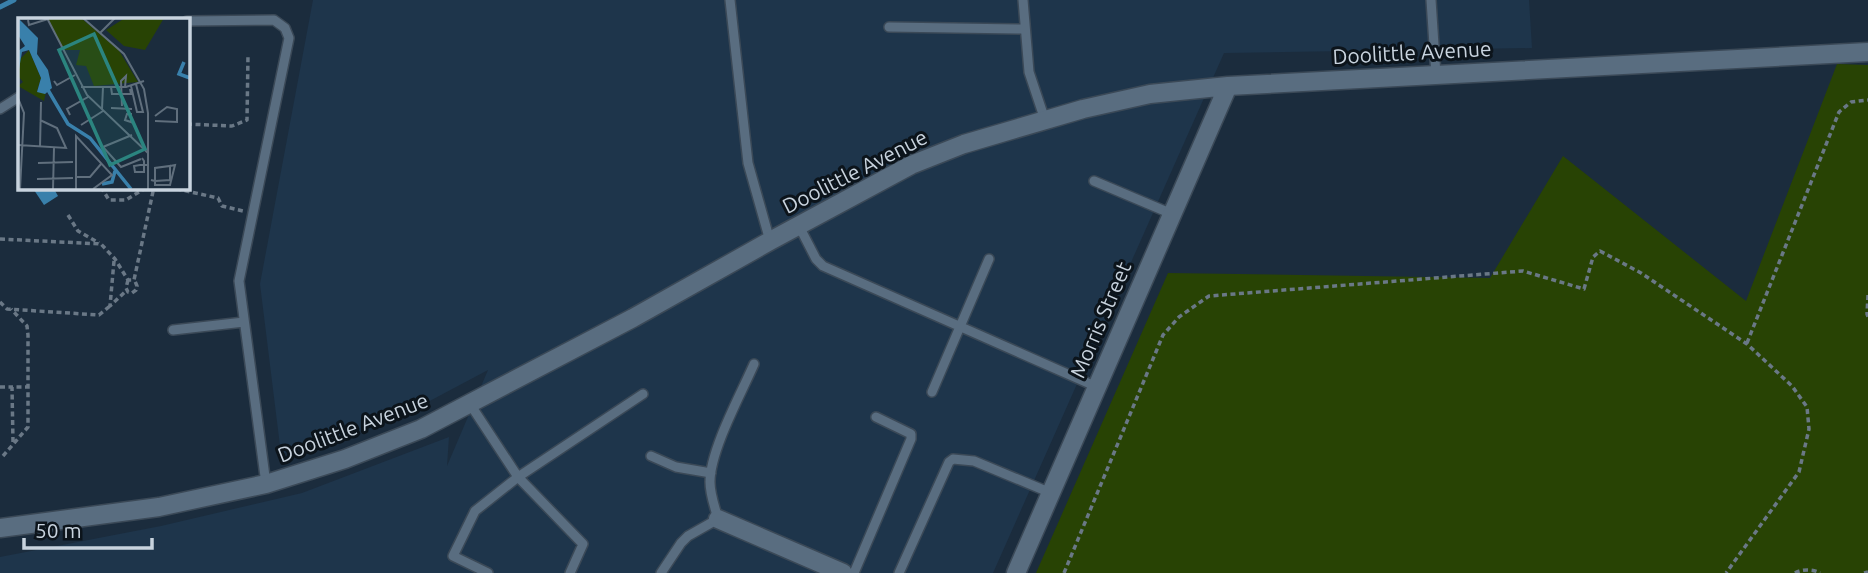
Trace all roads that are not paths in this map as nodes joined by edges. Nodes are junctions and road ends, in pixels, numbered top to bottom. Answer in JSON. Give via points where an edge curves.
{"nodes":[{"id":1,"x":730,"y":0,"type":"edge"},
{"id":2,"x":1023,"y":0,"type":"edge"},
{"id":3,"x":1432,"y":0,"type":"edge"},
{"id":4,"x":189,"y":21,"type":"edge"},
{"id":5,"x":889,"y":27,"type":"dead end"},
{"id":6,"x":1024,"y":29,"type":"junction"},
{"id":7,"x":1868,"y":52,"type":"edge"},
{"id":8,"x":1436,"y":75,"type":"junction"},
{"id":9,"x":1228,"y":86,"type":"junction"},
{"id":10,"x":18,"y":98,"type":"edge"},
{"id":11,"x":0,"y":110,"type":"edge"},
{"id":12,"x":1045,"y":120,"type":"junction"},
{"id":13,"x":1094,"y":181,"type":"dead end"},
{"id":14,"x":1172,"y":215,"type":"junction"},
{"id":15,"x":799,"y":226,"type":"junction"},
{"id":16,"x":770,"y":241,"type":"junction"},
{"id":17,"x":989,"y":259,"type":"dead end"},
{"id":18,"x":244,"y":322,"type":"junction"},
{"id":19,"x":960,"y":327,"type":"junction"},
{"id":20,"x":173,"y":330,"type":"dead end"},
{"id":21,"x":754,"y":364,"type":"dead end"},
{"id":22,"x":1097,"y":387,"type":"junction"},
{"id":23,"x":932,"y":392,"type":"dead end"},
{"id":24,"x":643,"y":394,"type":"dead end"},
{"id":25,"x":470,"y":404,"type":"junction"},
{"id":26,"x":876,"y":417,"type":"dead end"},
{"id":27,"x":650,"y":456,"type":"dead end"},
{"id":28,"x":711,"y":473,"type":"junction"},
{"id":29,"x":518,"y":477,"type":"junction"},
{"id":30,"x":266,"y":484,"type":"junction"},
{"id":31,"x":1051,"y":493,"type":"junction"},
{"id":32,"x":718,"y":519,"type":"junction"},
{"id":33,"x":0,"y":528,"type":"edge"},
{"id":34,"x":488,"y":573,"type":"edge"},
{"id":35,"x":570,"y":573,"type":"edge"},
{"id":36,"x":661,"y":573,"type":"edge"},
{"id":37,"x":843,"y":573,"type":"edge"},
{"id":38,"x":854,"y":573,"type":"edge"},
{"id":39,"x":899,"y":573,"type":"edge"},
{"id":40,"x":1016,"y":573,"type":"edge"}],
"edges":[{"from":1,"to":16,"type":"lane","via":[[748,163]]},
{"from":2,"to":6,"type":"lane"},
{"from":3,"to":8,"type":"lane"},
{"from":4,"to":18,"type":"lane","via":[[274,20],[289,38],[239,281]]},
{"from":5,"to":6,"type":"lane"},
{"from":6,"to":12,"type":"lane","via":[[1029,72]]},
{"from":7,"to":8,"type":"street","name":"Doolittle Avenue"},
{"from":8,"to":9,"type":"street","name":"Doolittle Avenue"},
{"from":9,"to":12,"type":"street","name":"Doolittle Avenue","via":[[1150,94]]},
{"from":9,"to":14,"type":"street","name":"Morris Street"},
{"from":10,"to":11,"type":"lane"},
{"from":12,"to":15,"type":"street","name":"Doolittle Avenue","via":[[911,165]]},
{"from":13,"to":14,"type":"lane"},
{"from":14,"to":22,"type":"street","name":"Morris Street"},
{"from":15,"to":16,"type":"street","name":"Doolittle Avenue"},
{"from":15,"to":19,"type":"lane","via":[[822,266]]},
{"from":16,"to":25,"type":"street","name":"Doolittle Avenue"},
{"from":17,"to":19,"type":"lane"},
{"from":18,"to":20,"type":"lane"},
{"from":18,"to":30,"type":"lane"},
{"from":19,"to":22,"type":"lane"},
{"from":19,"to":23,"type":"lane"},
{"from":21,"to":28,"type":"lane"},
{"from":22,"to":31,"type":"street","name":"Morris Street"},
{"from":24,"to":29,"type":"lane"},
{"from":25,"to":29,"type":"lane"},
{"from":25,"to":30,"type":"street","name":"Doolittle Avenue","via":[[345,460]]},
{"from":26,"to":38,"type":"lane","via":[[911,434],[911,439]]},
{"from":27,"to":28,"type":"lane","via":[[676,467]]},
{"from":28,"to":32,"type":"lane"},
{"from":29,"to":34,"type":"lane","via":[[475,511],[453,556]]},
{"from":29,"to":35,"type":"lane","via":[[583,544]]},
{"from":30,"to":33,"type":"street","name":"Doolittle Avenue","via":[[159,507]]},
{"from":31,"to":39,"type":"lane","via":[[974,461],[953,459]]},
{"from":31,"to":40,"type":"street","name":"Morris Street"},
{"from":32,"to":36,"type":"lane","via":[[688,536]]},
{"from":32,"to":37,"type":"street"}]}
